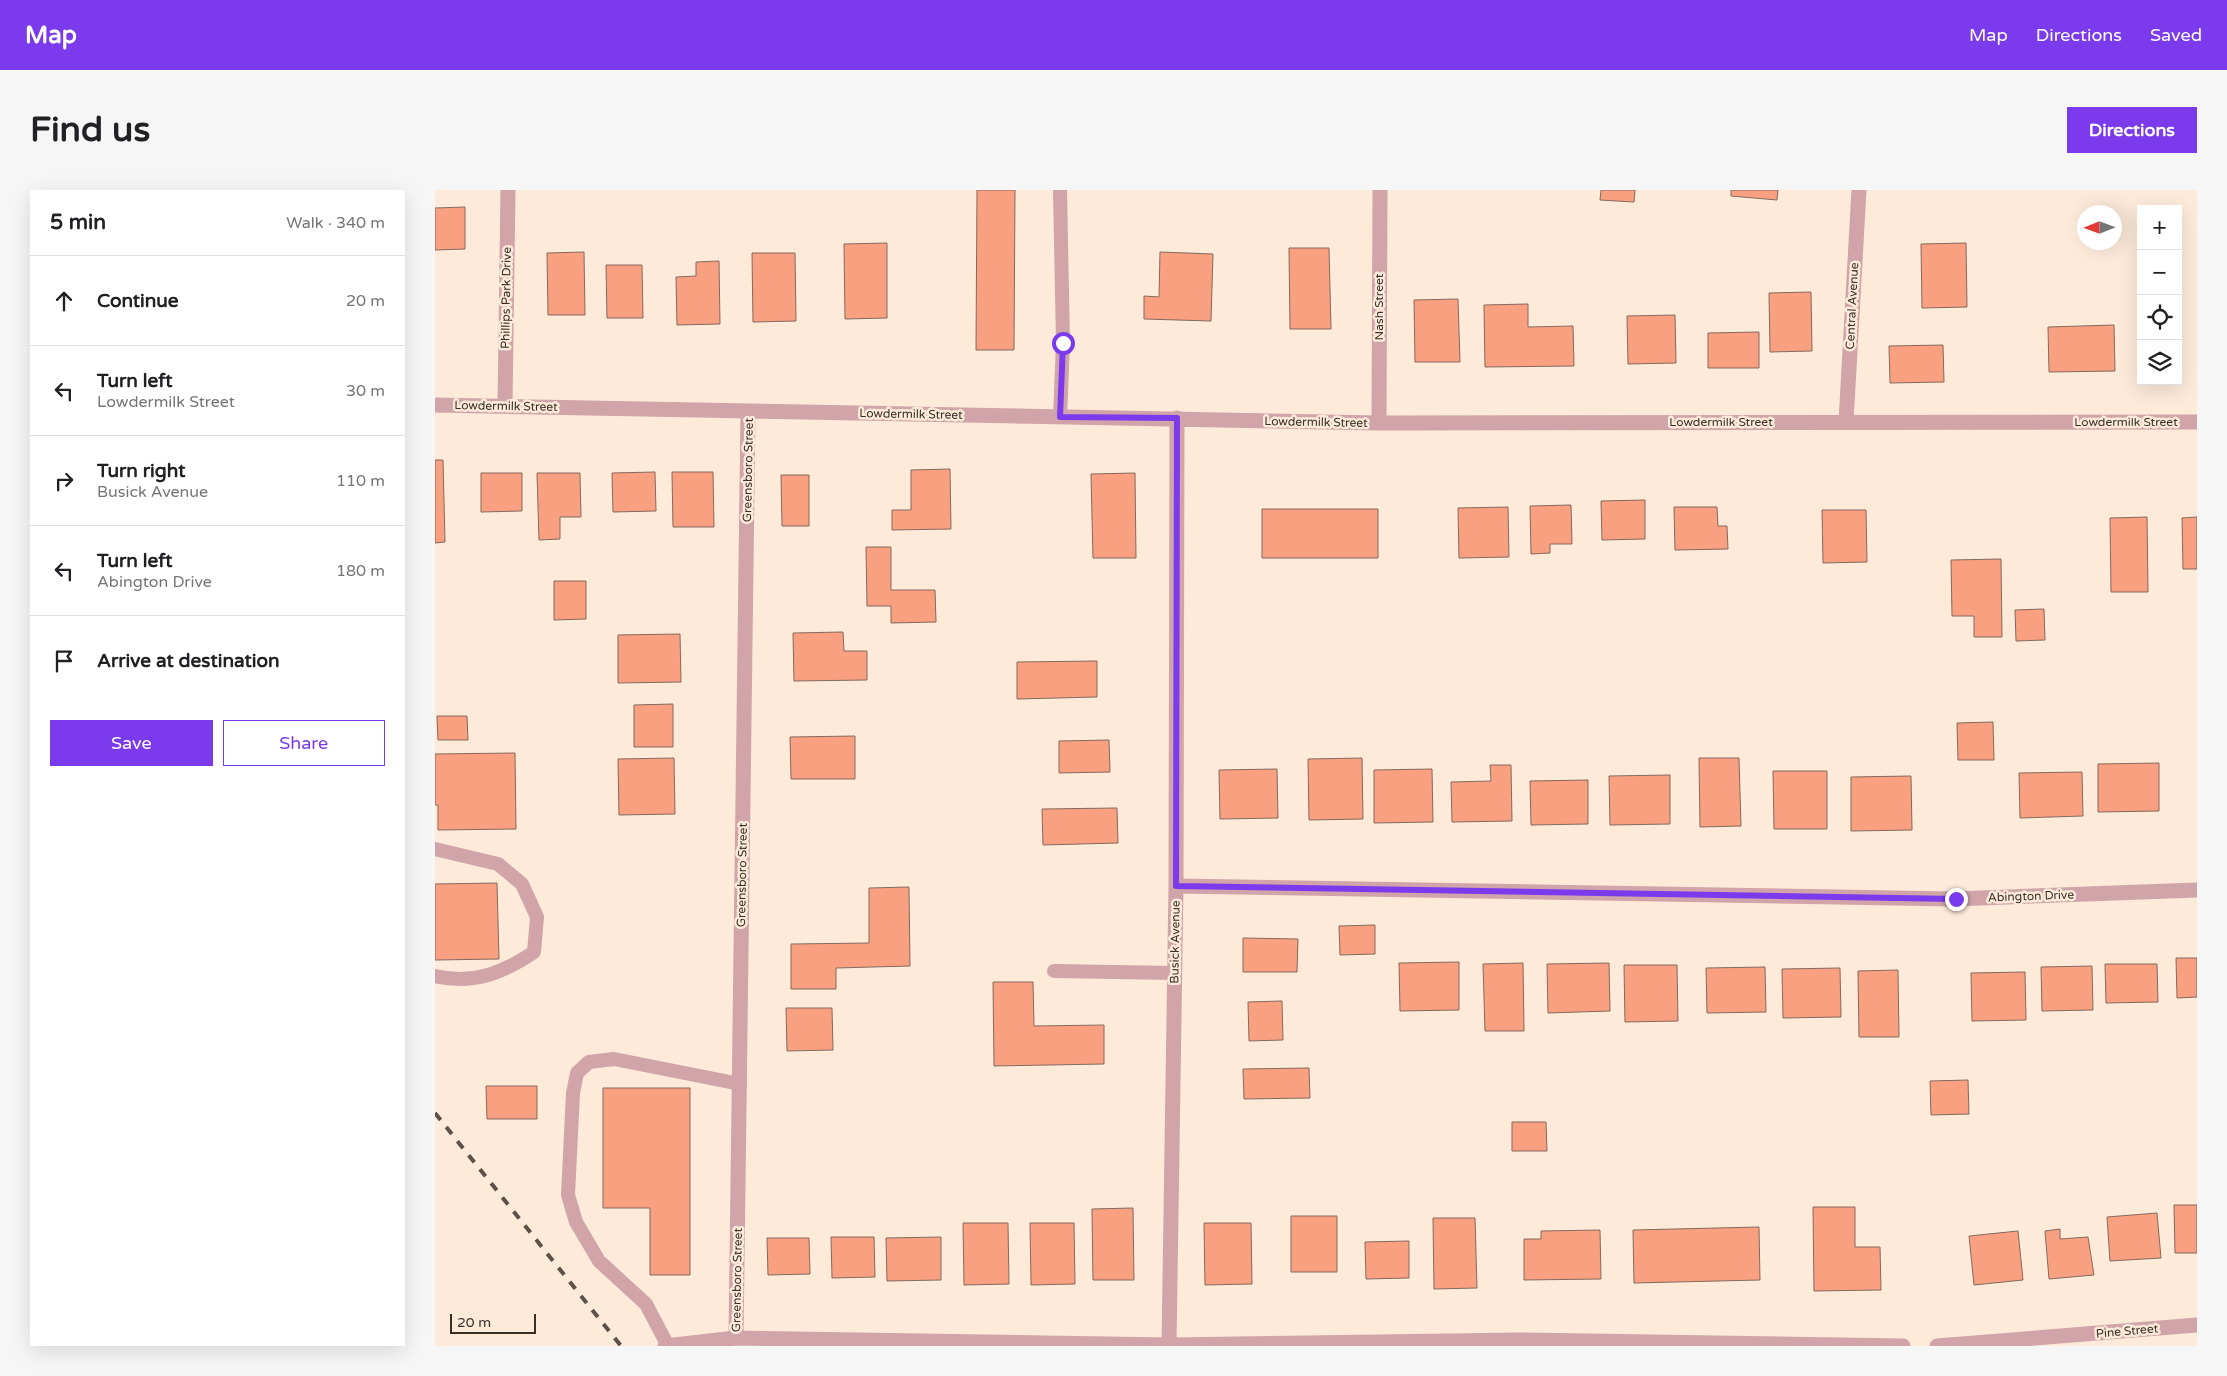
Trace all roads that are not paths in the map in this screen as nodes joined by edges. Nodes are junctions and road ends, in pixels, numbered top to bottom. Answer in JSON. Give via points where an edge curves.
{"nodes":[{"id":1,"x":508,"y":190,"type":"edge"},
{"id":2,"x":1060,"y":190,"type":"edge"},
{"id":3,"x":1380,"y":190,"type":"edge"},
{"id":4,"x":1859,"y":190,"type":"edge"},
{"id":5,"x":435,"y":405,"type":"edge"},
{"id":6,"x":505,"y":405,"type":"junction"},
{"id":7,"x":748,"y":411,"type":"junction"},
{"id":8,"x":1060,"y":417,"type":"junction"},
{"id":9,"x":1177,"y":418,"type":"junction"},
{"id":10,"x":1846,"y":422,"type":"junction"},
{"id":11,"x":2197,"y":422,"type":"edge"},
{"id":12,"x":1379,"y":423,"type":"junction"},
{"id":13,"x":435,"y":850,"type":"edge"},
{"id":14,"x":1176,"y":886,"type":"junction"},
{"id":15,"x":2197,"y":890,"type":"edge"},
{"id":16,"x":1055,"y":971,"type":"dead end"},
{"id":17,"x":1174,"y":973,"type":"junction"},
{"id":18,"x":435,"y":976,"type":"edge"},
{"id":19,"x":739,"y":1084,"type":"junction"},
{"id":20,"x":2197,"y":1326,"type":"edge"},
{"id":21,"x":736,"y":1338,"type":"junction"},
{"id":22,"x":1169,"y":1345,"type":"edge"},
{"id":23,"x":667,"y":1346,"type":"edge"},
{"id":24,"x":1903,"y":1346,"type":"edge"},
{"id":25,"x":1937,"y":1346,"type":"edge"}],
"edges":[{"from":1,"to":6,"type":"street","name":"Phillips Park Drive"},
{"from":2,"to":8,"type":"lane","via":[[1063,343]]},
{"from":3,"to":12,"type":"street","name":"Nash Street"},
{"from":4,"to":10,"type":"street","name":"Central Avenue"},
{"from":5,"to":6,"type":"street","name":"Lowdermilk Street"},
{"from":6,"to":7,"type":"street","name":"Lowdermilk Street"},
{"from":7,"to":8,"type":"street","name":"Lowdermilk Street"},
{"from":7,"to":19,"type":"street","name":"Greensboro Street"},
{"from":8,"to":9,"type":"street","name":"Lowdermilk Street"},
{"from":9,"to":12,"type":"street","name":"Lowdermilk Street"},
{"from":9,"to":14,"type":"street","name":"Busick Avenue"},
{"from":10,"to":11,"type":"street","name":"Lowdermilk Street"},
{"from":10,"to":12,"type":"street","name":"Lowdermilk Street"},
{"from":13,"to":18,"type":"lane","via":[[498,864],[522,884],[537,918],[534,952],[509,969],[450,980]]},
{"from":14,"to":15,"type":"street","name":"Abington Drive","via":[[1953,899]]},
{"from":14,"to":17,"type":"street","name":"Busick Avenue"},
{"from":16,"to":17,"type":"lane"},
{"from":17,"to":22,"type":"street","name":"Busick Avenue"},
{"from":19,"to":21,"type":"street","name":"Greensboro Street"},
{"from":19,"to":23,"type":"lane","via":[[613,1060],[589,1062],[577,1073],[573,1093],[568,1196],[576,1222],[599,1261],[646,1304]]},
{"from":20,"to":25,"type":"street","name":"Pine Street"},
{"from":21,"to":22,"type":"street"},
{"from":21,"to":23,"type":"street"},
{"from":22,"to":24,"type":"street","via":[[1520,1340]]}]}
